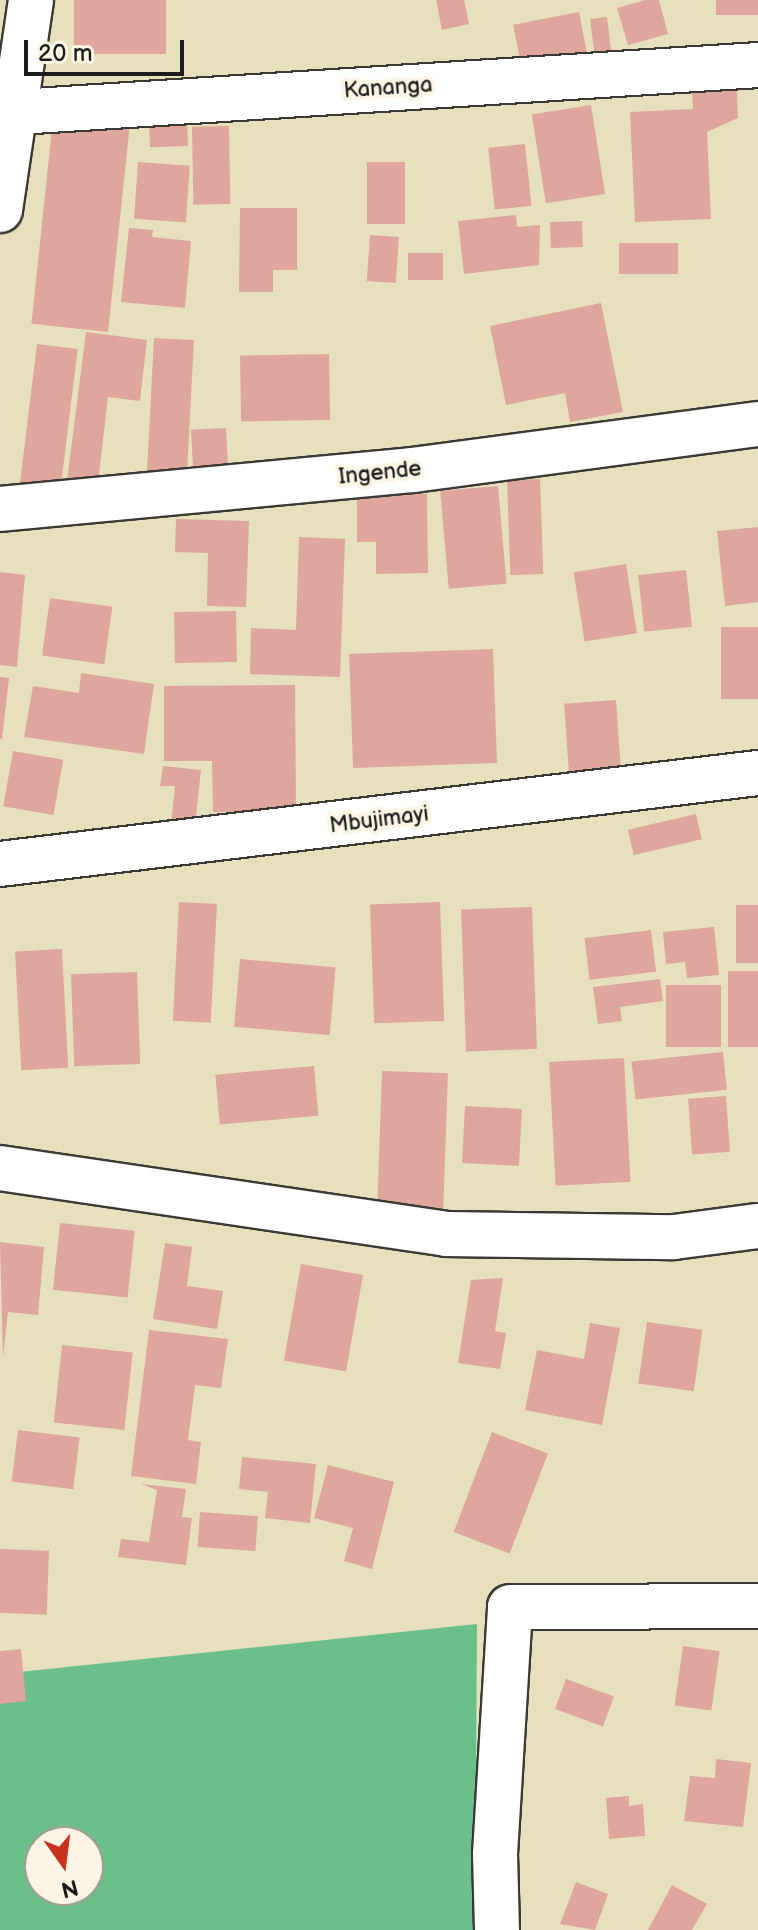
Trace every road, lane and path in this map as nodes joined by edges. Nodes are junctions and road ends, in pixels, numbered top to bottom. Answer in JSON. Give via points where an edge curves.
{"nodes":[{"id":1,"x":31,"y":0,"type":"edge"},
{"id":2,"x":758,"y":65,"type":"edge"},
{"id":3,"x":18,"y":112,"type":"junction"},
{"id":4,"x":0,"y":210,"type":"edge"},
{"id":5,"x":758,"y":424,"type":"edge"},
{"id":6,"x":0,"y":509,"type":"edge"},
{"id":7,"x":758,"y":773,"type":"edge"},
{"id":8,"x":0,"y":864,"type":"edge"},
{"id":9,"x":0,"y":1168,"type":"edge"},
{"id":10,"x":758,"y":1226,"type":"edge"},
{"id":11,"x":758,"y":1606,"type":"edge"},
{"id":12,"x":497,"y":1930,"type":"edge"}],
"edges":[{"from":1,"to":3,"type":"street"},
{"from":2,"to":3,"type":"street","name":"Kananga"},
{"from":3,"to":4,"type":"street"},
{"from":5,"to":6,"type":"street","name":"Ingende","via":[[413,470]]},
{"from":7,"to":8,"type":"street","name":"Mbujimayi"},
{"from":9,"to":10,"type":"street","via":[[446,1234],[674,1237]]},
{"from":11,"to":12,"type":"street","via":[[510,1607],[495,1854]]}]}
